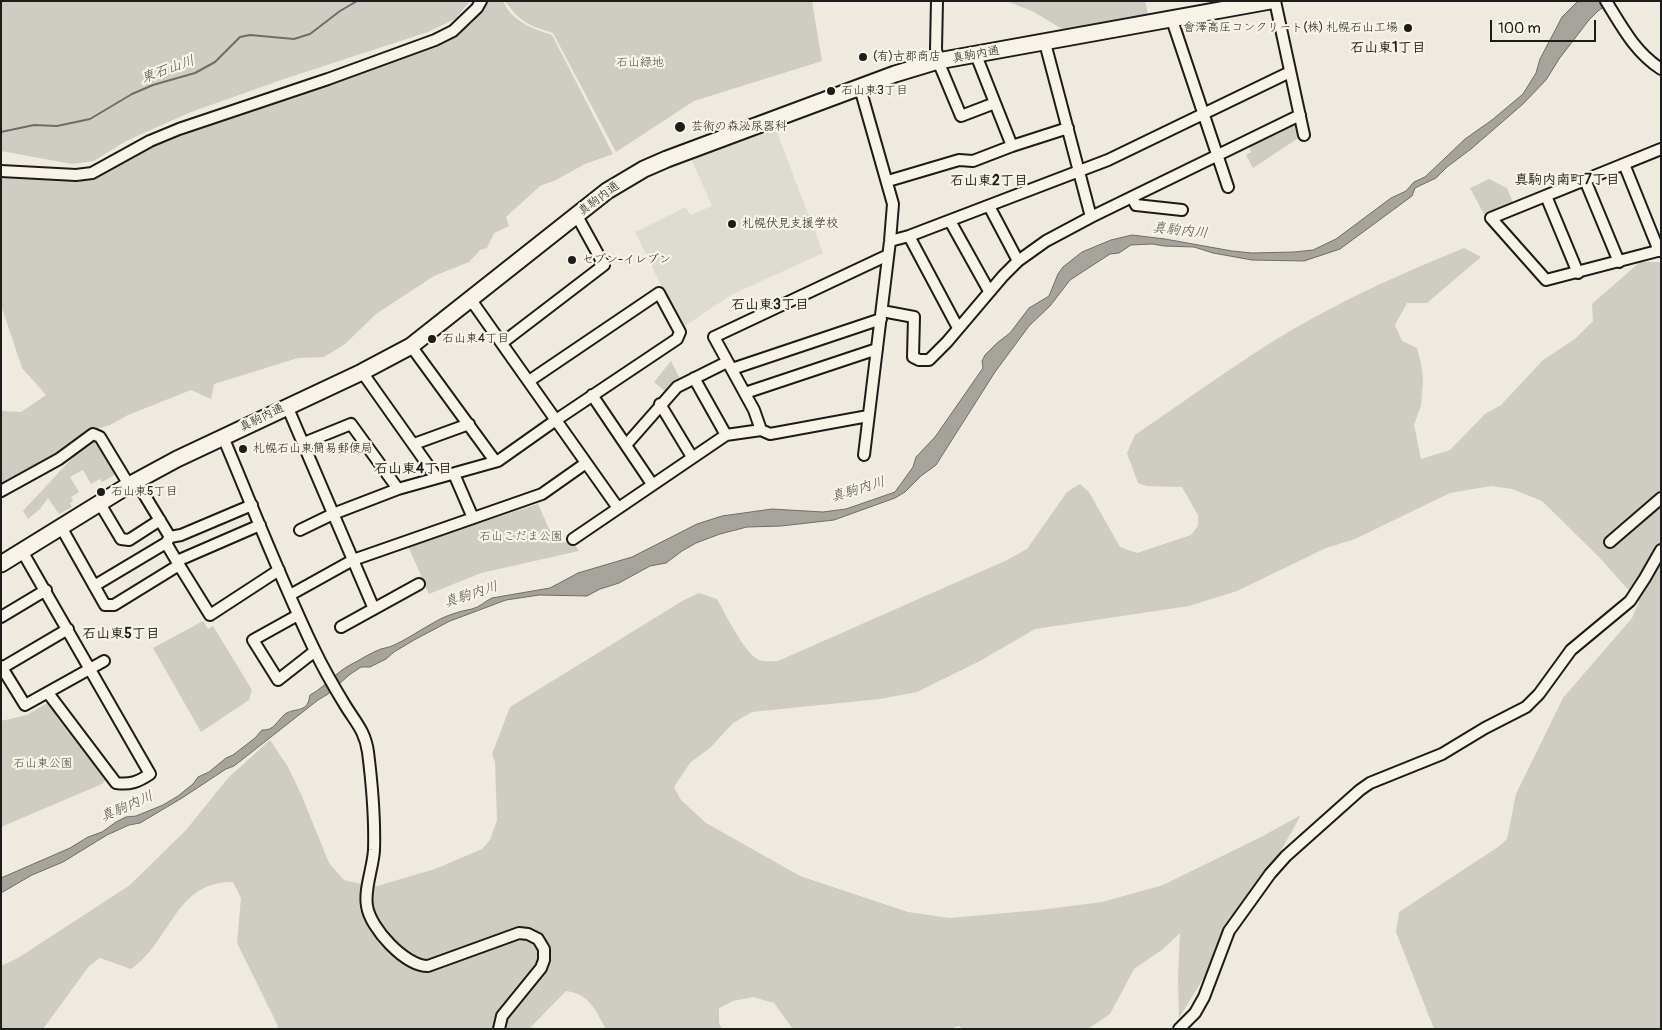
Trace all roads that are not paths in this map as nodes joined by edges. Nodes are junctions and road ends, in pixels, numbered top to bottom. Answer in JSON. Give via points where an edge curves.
{"nodes":[{"id":1,"x":481,"y":1,"type":"edge"},
{"id":2,"x":937,"y":1,"type":"edge"},
{"id":3,"x":1270,"y":1,"type":"edge"},
{"id":4,"x":1275,"y":1,"type":"edge"},
{"id":5,"x":1606,"y":1,"type":"edge"},
{"id":6,"x":1172,"y":20,"type":"junction"},
{"id":7,"x":1044,"y":43,"type":"junction"},
{"id":8,"x":976,"y":55,"type":"junction"},
{"id":9,"x":938,"y":61,"type":"junction"},
{"id":10,"x":1661,"y":69,"type":"edge"},
{"id":11,"x":1290,"y":72,"type":"junction"},
{"id":12,"x":860,"y":88,"type":"junction"},
{"id":13,"x":995,"y":103,"type":"junction"},
{"id":14,"x":1204,"y":114,"type":"junction"},
{"id":15,"x":1300,"y":115,"type":"junction"},
{"id":16,"x":1068,"y":128,"type":"junction"},
{"id":17,"x":1304,"y":135,"type":"dead end"},
{"id":18,"x":1012,"y":146,"type":"junction"},
{"id":19,"x":1661,"y":149,"type":"edge"},
{"id":20,"x":1218,"y":155,"type":"junction"},
{"id":21,"x":1624,"y":164,"type":"junction"},
{"id":22,"x":1,"y":171,"type":"edge"},
{"id":23,"x":1079,"y":171,"type":"junction"},
{"id":24,"x":1585,"y":180,"type":"junction"},
{"id":25,"x":888,"y":181,"type":"junction"},
{"id":26,"x":1228,"y":187,"type":"dead end"},
{"id":27,"x":1546,"y":196,"type":"junction"},
{"id":28,"x":1132,"y":197,"type":"junction"},
{"id":29,"x":989,"y":206,"type":"junction"},
{"id":30,"x":1182,"y":210,"type":"dead end"},
{"id":31,"x":577,"y":216,"type":"junction"},
{"id":32,"x":1091,"y":217,"type":"junction"},
{"id":33,"x":950,"y":221,"type":"junction"},
{"id":34,"x":909,"y":236,"type":"junction"},
{"id":35,"x":890,"y":241,"type":"junction"},
{"id":36,"x":1660,"y":250,"type":"edge"},
{"id":37,"x":888,"y":255,"type":"junction"},
{"id":38,"x":1018,"y":261,"type":"junction"},
{"id":39,"x":1619,"y":262,"type":"junction"},
{"id":40,"x":1578,"y":273,"type":"junction"},
{"id":41,"x":989,"y":291,"type":"junction"},
{"id":42,"x":472,"y":300,"type":"junction"},
{"id":43,"x":881,"y":315,"type":"junction"},
{"id":44,"x":958,"y":328,"type":"junction"},
{"id":45,"x":502,"y":343,"type":"junction"},
{"id":46,"x":411,"y":346,"type":"junction"},
{"id":47,"x":876,"y":349,"type":"junction"},
{"id":48,"x":730,"y":366,"type":"junction"},
{"id":49,"x":362,"y":372,"type":"junction"},
{"id":50,"x":694,"y":378,"type":"junction"},
{"id":51,"x":529,"y":381,"type":"junction"},
{"id":52,"x":745,"y":393,"type":"junction"},
{"id":53,"x":592,"y":395,"type":"junction"},
{"id":54,"x":660,"y":404,"type":"junction"},
{"id":55,"x":288,"y":406,"type":"junction"},
{"id":56,"x":868,"y":416,"type":"junction"},
{"id":57,"x":556,"y":420,"type":"junction"},
{"id":58,"x":469,"y":424,"type":"junction"},
{"id":59,"x":761,"y":430,"type":"junction"},
{"id":60,"x":726,"y":435,"type":"junction"},
{"id":61,"x":223,"y":437,"type":"junction"},
{"id":62,"x":304,"y":443,"type":"junction"},
{"id":63,"x":414,"y":444,"type":"junction"},
{"id":64,"x":626,"y":446,"type":"junction"},
{"id":65,"x":864,"y":455,"type":"dead end"},
{"id":66,"x":692,"y":458,"type":"junction"},
{"id":67,"x":495,"y":461,"type":"junction"},
{"id":68,"x":586,"y":463,"type":"junction"},
{"id":69,"x":454,"y":474,"type":"junction"},
{"id":70,"x":437,"y":478,"type":"junction"},
{"id":71,"x":132,"y":483,"type":"junction"},
{"id":72,"x":652,"y":484,"type":"junction"},
{"id":73,"x":398,"y":489,"type":"junction"},
{"id":74,"x":1,"y":491,"type":"edge"},
{"id":75,"x":1661,"y":498,"type":"edge"},
{"id":76,"x":99,"y":502,"type":"junction"},
{"id":77,"x":252,"y":505,"type":"junction"},
{"id":78,"x":618,"y":508,"type":"junction"},
{"id":79,"x":333,"y":514,"type":"junction"},
{"id":80,"x":473,"y":518,"type":"junction"},
{"id":81,"x":160,"y":520,"type":"junction"},
{"id":82,"x":260,"y":525,"type":"junction"},
{"id":83,"x":60,"y":527,"type":"junction"},
{"id":84,"x":300,"y":530,"type":"dead end"},
{"id":85,"x":572,"y":539,"type":"dead end"},
{"id":86,"x":168,"y":540,"type":"junction"},
{"id":87,"x":1610,"y":542,"type":"dead end"},
{"id":88,"x":1661,"y":550,"type":"edge"},
{"id":89,"x":22,"y":551,"type":"junction"},
{"id":90,"x":353,"y":560,"type":"junction"},
{"id":91,"x":178,"y":563,"type":"junction"},
{"id":92,"x":1,"y":564,"type":"edge"},
{"id":93,"x":279,"y":570,"type":"junction"},
{"id":94,"x":418,"y":584,"type":"dead end"},
{"id":95,"x":94,"y":586,"type":"junction"},
{"id":96,"x":46,"y":590,"type":"junction"},
{"id":97,"x":290,"y":595,"type":"junction"},
{"id":98,"x":374,"y":609,"type":"junction"},
{"id":99,"x":298,"y":615,"type":"junction"},
{"id":100,"x":1,"y":616,"type":"edge"},
{"id":101,"x":341,"y":628,"type":"dead end"},
{"id":102,"x":68,"y":629,"type":"junction"},
{"id":103,"x":316,"y":654,"type":"junction"},
{"id":104,"x":104,"y":661,"type":"dead end"},
{"id":105,"x":2,"y":667,"type":"edge"},
{"id":106,"x":91,"y":669,"type":"junction"},
{"id":107,"x":48,"y":693,"type":"junction"},
{"id":108,"x":499,"y":1029,"type":"edge"},
{"id":109,"x":1179,"y":1029,"type":"edge"}],
"edges":[{"from":1,"to":22,"type":"street","via":[[453,31],[435,40],[179,129],[92,173]]},
{"from":2,"to":9,"type":"street"},
{"from":3,"to":6,"type":"highway","name":"真駒内通"},
{"from":4,"to":11,"type":"street"},
{"from":5,"to":10,"type":"street","via":[[1628,38],[1646,59]]},
{"from":6,"to":7,"type":"highway","name":"真駒内通"},
{"from":6,"to":14,"type":"street"},
{"from":7,"to":8,"type":"highway","name":"真駒内通"},
{"from":7,"to":16,"type":"street"},
{"from":8,"to":9,"type":"highway","name":"真駒内通"},
{"from":8,"to":13,"type":"street"},
{"from":9,"to":12,"type":"highway","name":"真駒内通"},
{"from":9,"to":13,"type":"street","via":[[962,116]]},
{"from":11,"to":14,"type":"street"},
{"from":11,"to":15,"type":"street"},
{"from":12,"to":25,"type":"street"},
{"from":12,"to":31,"type":"highway","name":"真駒内通","via":[[644,169],[607,191]]},
{"from":13,"to":18,"type":"street"},
{"from":14,"to":20,"type":"street"},
{"from":14,"to":23,"type":"street"},
{"from":15,"to":17,"type":"street"},
{"from":15,"to":20,"type":"street"},
{"from":16,"to":18,"type":"street"},
{"from":16,"to":23,"type":"street"},
{"from":18,"to":25,"type":"street","via":[[973,161],[959,160]]},
{"from":19,"to":21,"type":"street"},
{"from":20,"to":26,"type":"street"},
{"from":20,"to":28,"type":"street"},
{"from":21,"to":24,"type":"street"},
{"from":21,"to":36,"type":"street"},
{"from":23,"to":29,"type":"street"},
{"from":23,"to":32,"type":"street"},
{"from":24,"to":27,"type":"street"},
{"from":24,"to":39,"type":"street"},
{"from":25,"to":35,"type":"street","via":[[893,204]]},
{"from":27,"to":40,"type":"street"},
{"from":27,"to":40,"type":"street","via":[[1491,218],[1546,280]]},
{"from":28,"to":30,"type":"street","via":[[1136,205]]},
{"from":28,"to":32,"type":"street"},
{"from":29,"to":33,"type":"street"},
{"from":29,"to":38,"type":"street"},
{"from":31,"to":42,"type":"highway","name":"真駒内通"},
{"from":31,"to":45,"type":"street","via":[[604,266]]},
{"from":32,"to":38,"type":"street","via":[[1046,241]]},
{"from":33,"to":34,"type":"street"},
{"from":33,"to":41,"type":"street"},
{"from":34,"to":35,"type":"street"},
{"from":34,"to":44,"type":"street"},
{"from":35,"to":37,"type":"street"},
{"from":36,"to":39,"type":"street"},
{"from":37,"to":43,"type":"street"},
{"from":37,"to":48,"type":"street","via":[[714,337]]},
{"from":38,"to":41,"type":"street"},
{"from":39,"to":40,"type":"street"},
{"from":41,"to":44,"type":"street"},
{"from":42,"to":45,"type":"street"},
{"from":42,"to":46,"type":"highway","name":"真駒内通"},
{"from":43,"to":44,"type":"street","via":[[914,317],[912,353],[919,360],[933,357]]},
{"from":43,"to":47,"type":"street"},
{"from":43,"to":48,"type":"street"},
{"from":45,"to":51,"type":"street"},
{"from":46,"to":49,"type":"highway","name":"真駒内通"},
{"from":46,"to":58,"type":"street"},
{"from":47,"to":52,"type":"street"},
{"from":47,"to":56,"type":"street"},
{"from":48,"to":50,"type":"street"},
{"from":48,"to":52,"type":"street"},
{"from":49,"to":55,"type":"highway","name":"真駒内通"},
{"from":49,"to":63,"type":"street"},
{"from":50,"to":54,"type":"street","via":[[677,387]]},
{"from":50,"to":60,"type":"street"},
{"from":51,"to":53,"type":"street","via":[[659,293],[680,332],[677,339]]},
{"from":51,"to":57,"type":"street"},
{"from":52,"to":59,"type":"street"},
{"from":53,"to":57,"type":"street"},
{"from":53,"to":64,"type":"street"},
{"from":54,"to":64,"type":"street"},
{"from":54,"to":66,"type":"street"},
{"from":55,"to":61,"type":"highway","name":"真駒内通"},
{"from":55,"to":62,"type":"street"},
{"from":56,"to":59,"type":"street","via":[[770,434]]},
{"from":56,"to":65,"type":"street"},
{"from":57,"to":67,"type":"street"},
{"from":57,"to":68,"type":"street"},
{"from":58,"to":63,"type":"street"},
{"from":58,"to":67,"type":"street"},
{"from":59,"to":60,"type":"street"},
{"from":60,"to":66,"type":"street"},
{"from":61,"to":71,"type":"highway","name":"真駒内通"},
{"from":61,"to":77,"type":"street"},
{"from":62,"to":73,"type":"street","via":[[351,424]]},
{"from":62,"to":79,"type":"street"},
{"from":63,"to":70,"type":"street"},
{"from":64,"to":72,"type":"street"},
{"from":66,"to":72,"type":"street"},
{"from":67,"to":69,"type":"street"},
{"from":68,"to":78,"type":"street"},
{"from":68,"to":80,"type":"street","via":[[542,494]]},
{"from":69,"to":70,"type":"street"},
{"from":69,"to":80,"type":"street"},
{"from":70,"to":73,"type":"street"},
{"from":71,"to":74,"type":"street","via":[[100,437],[93,434],[58,459]]},
{"from":71,"to":76,"type":"highway","name":"真駒内通"},
{"from":71,"to":81,"type":"street"},
{"from":72,"to":78,"type":"street"},
{"from":73,"to":79,"type":"street"},
{"from":75,"to":87,"type":"street"},
{"from":76,"to":81,"type":"street","via":[[122,539],[129,540]]},
{"from":76,"to":83,"type":"highway","name":"真駒内通"},
{"from":77,"to":82,"type":"street"},
{"from":77,"to":86,"type":"street"},
{"from":78,"to":85,"type":"street"},
{"from":79,"to":84,"type":"street"},
{"from":79,"to":90,"type":"street"},
{"from":80,"to":90,"type":"street"},
{"from":81,"to":86,"type":"street"},
{"from":82,"to":91,"type":"street"},
{"from":82,"to":93,"type":"street"},
{"from":83,"to":89,"type":"highway","name":"真駒内通"},
{"from":83,"to":95,"type":"street"},
{"from":86,"to":91,"type":"street"},
{"from":86,"to":95,"type":"street"},
{"from":88,"to":109,"type":"street","via":[[1630,601],[1571,650],[1526,707],[1442,754],[1390,774],[1360,790],[1286,856],[1229,930],[1204,997],[1195,1013]]},
{"from":89,"to":92,"type":"highway","name":"真駒内通"},
{"from":89,"to":96,"type":"street"},
{"from":90,"to":97,"type":"street"},
{"from":90,"to":98,"type":"street"},
{"from":91,"to":93,"type":"street","via":[[210,615]]},
{"from":91,"to":95,"type":"street","via":[[114,605],[105,605]]},
{"from":93,"to":97,"type":"street"},
{"from":94,"to":98,"type":"street"},
{"from":96,"to":100,"type":"street"},
{"from":96,"to":102,"type":"street"},
{"from":97,"to":99,"type":"street"},
{"from":98,"to":101,"type":"street"},
{"from":99,"to":103,"type":"street"},
{"from":99,"to":103,"type":"street","via":[[253,640],[278,680]]},
{"from":102,"to":105,"type":"street"},
{"from":102,"to":106,"type":"street"},
{"from":103,"to":108,"type":"street","via":[[365,735],[374,849],[367,906],[384,936],[398,953],[420,966],[428,966],[519,933],[534,936],[542,943],[542,964],[502,1016]]},
{"from":104,"to":106,"type":"street"},
{"from":105,"to":107,"type":"street","via":[[25,705]]},
{"from":106,"to":107,"type":"street"},
{"from":106,"to":107,"type":"street","via":[[150,774],[138,782],[116,782]]}]}
